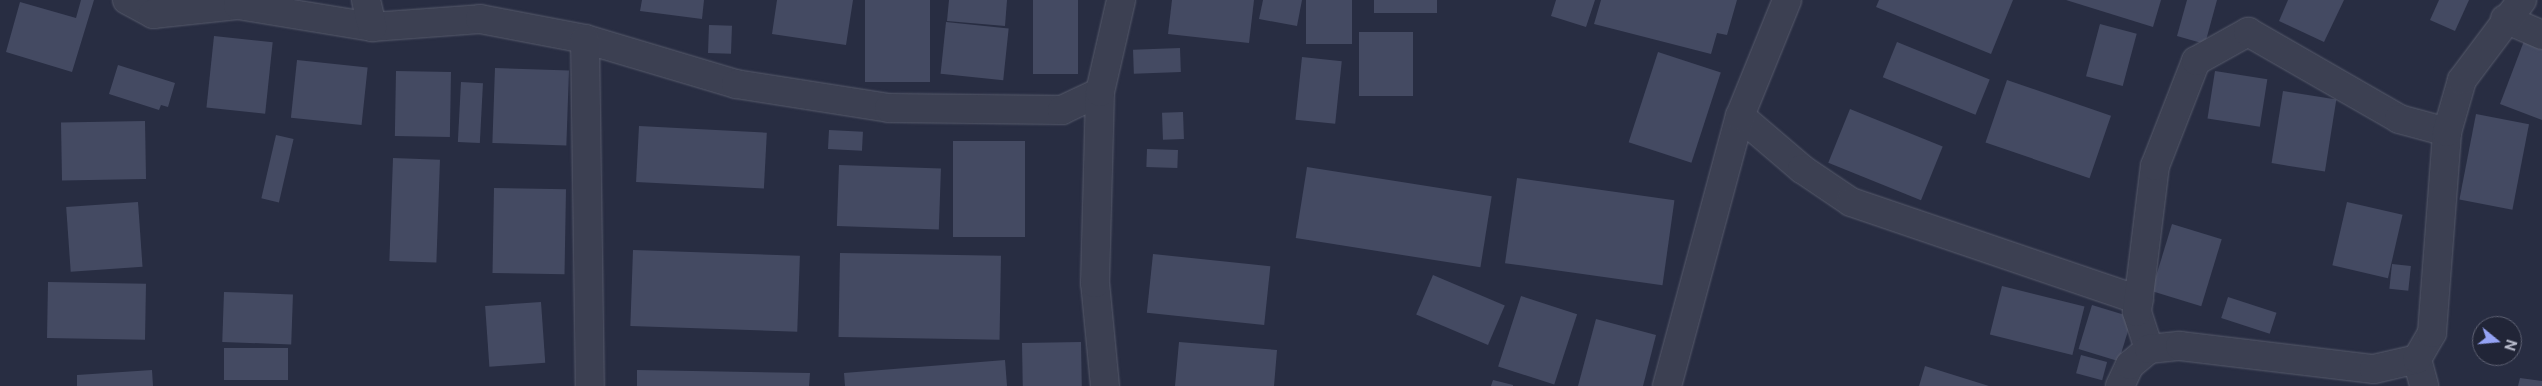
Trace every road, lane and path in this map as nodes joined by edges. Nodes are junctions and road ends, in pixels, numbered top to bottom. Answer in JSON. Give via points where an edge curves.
{"nodes":[{"id":1,"x":127,"y":0,"type":"edge"},
{"id":2,"x":366,"y":0,"type":"edge"},
{"id":3,"x":1121,"y":0,"type":"edge"},
{"id":4,"x":1787,"y":0,"type":"edge"},
{"id":5,"x":2514,"y":9,"type":"edge"},
{"id":6,"x":372,"y":27,"type":"junction"},
{"id":7,"x":2542,"y":35,"type":"edge"},
{"id":8,"x":585,"y":38,"type":"junction"},
{"id":9,"x":1100,"y":92,"type":"junction"},
{"id":10,"x":1740,"y":116,"type":"junction"},
{"id":11,"x":2447,"y":132,"type":"junction"},
{"id":12,"x":2139,"y":300,"type":"junction"},
{"id":13,"x":2149,"y":349,"type":"junction"},
{"id":14,"x":2417,"y":359,"type":"junction"},
{"id":15,"x":590,"y":386,"type":"edge"},
{"id":16,"x":1105,"y":386,"type":"edge"},
{"id":17,"x":1667,"y":386,"type":"edge"},
{"id":18,"x":2120,"y":386,"type":"edge"},
{"id":19,"x":2424,"y":386,"type":"edge"}],
"edges":[{"from":1,"to":6,"type":"street","via":[[153,14],[238,5]]},
{"from":2,"to":6,"type":"street"},
{"from":3,"to":9,"type":"street"},
{"from":4,"to":10,"type":"street"},
{"from":5,"to":7,"type":"street"},
{"from":5,"to":11,"type":"street","via":[[2462,80]]},
{"from":6,"to":8,"type":"street","via":[[480,19]]},
{"from":8,"to":9,"type":"street","via":[[736,84],[890,108],[1062,110]]},
{"from":8,"to":15,"type":"street"},
{"from":9,"to":16,"type":"street","via":[[1095,283]]},
{"from":10,"to":12,"type":"street","via":[[1802,169],[1851,202]]},
{"from":10,"to":17,"type":"street"},
{"from":11,"to":12,"type":"street","via":[[2399,119],[2262,36],[2248,32],[2232,37],[2196,61],[2155,166]]},
{"from":11,"to":14,"type":"street","via":[[2432,334]]},
{"from":12,"to":13,"type":"street","via":[[2137,312]]},
{"from":13,"to":14,"type":"street","via":[[2180,346],[2374,369]]},
{"from":13,"to":18,"type":"street","via":[[2130,365]]},
{"from":14,"to":19,"type":"street"}]}
